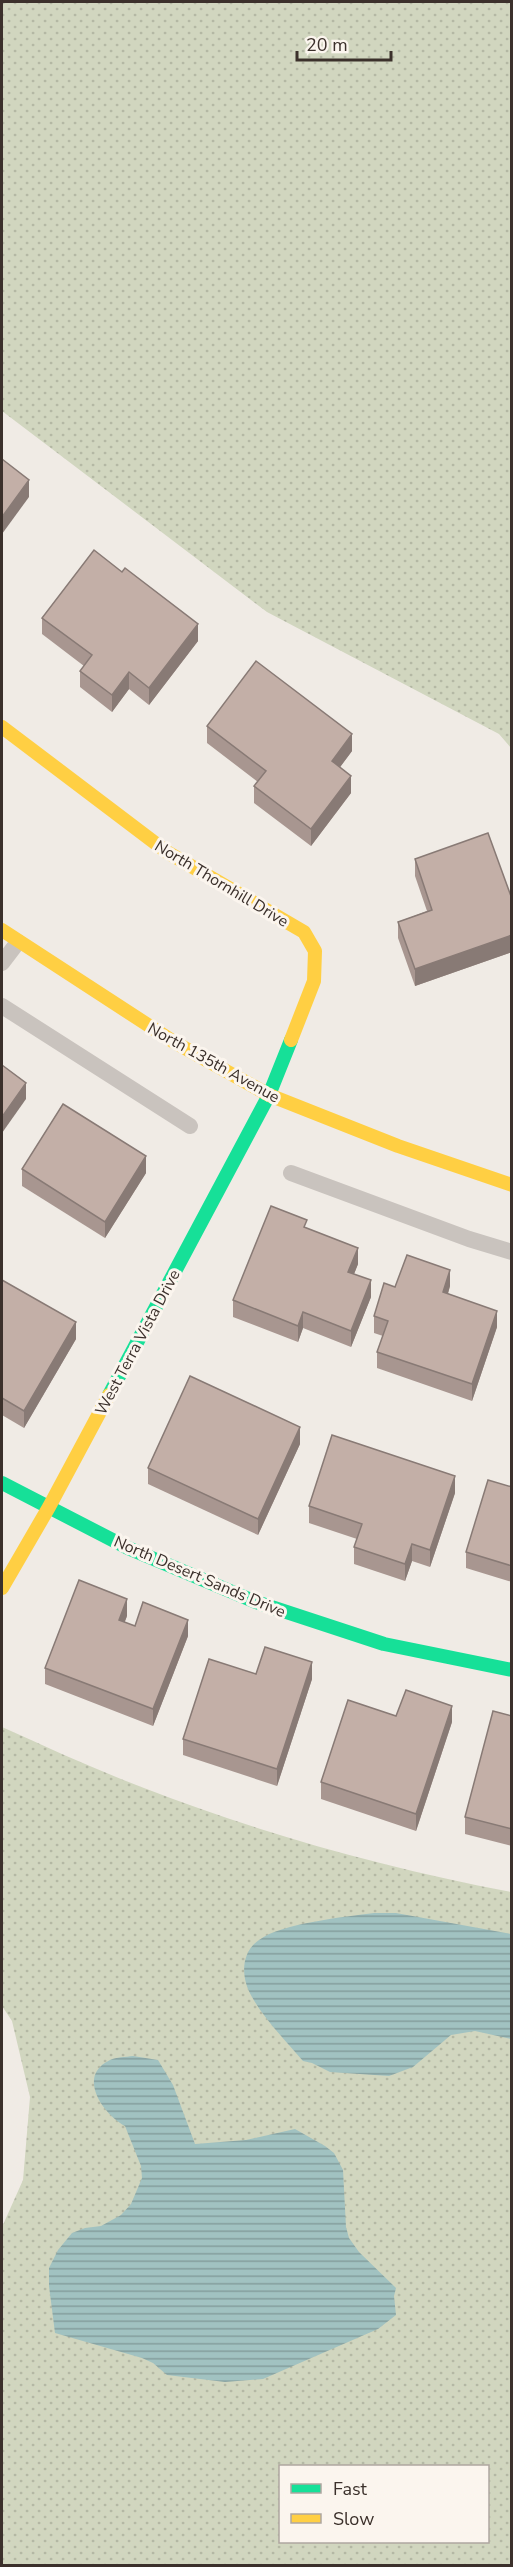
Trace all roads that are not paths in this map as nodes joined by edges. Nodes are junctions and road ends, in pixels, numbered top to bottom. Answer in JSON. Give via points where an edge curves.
{"nodes":[{"id":1,"x":2,"y":727,"type":"edge"},
{"id":2,"x":2,"y":930,"type":"edge"},
{"id":3,"x":18,"y":942,"type":"junction"},
{"id":4,"x":2,"y":963,"type":"edge"},
{"id":5,"x":2,"y":1006,"type":"edge"},
{"id":6,"x":269,"y":1095,"type":"junction"},
{"id":7,"x":190,"y":1126,"type":"dead end"},
{"id":8,"x":291,"y":1173,"type":"dead end"},
{"id":9,"x":512,"y":1185,"type":"edge"},
{"id":10,"x":512,"y":1252,"type":"edge"},
{"id":11,"x":2,"y":1483,"type":"edge"},
{"id":12,"x":49,"y":1507,"type":"junction"},
{"id":13,"x":2,"y":1588,"type":"edge"},
{"id":14,"x":512,"y":1670,"type":"edge"}],
"edges":[{"from":1,"to":6,"type":"street","name":"North Thornhill Drive","via":[[167,852],[304,932],[315,951],[314,981]]},
{"from":2,"to":3,"type":"street","name":"North 135th Avenue"},
{"from":3,"to":4,"type":"lane"},
{"from":3,"to":6,"type":"street","name":"North 135th Avenue","via":[[174,1042]]},
{"from":5,"to":7,"type":"lane"},
{"from":6,"to":9,"type":"street","name":"North 135th Avenue","via":[[398,1146]]},
{"from":6,"to":12,"type":"street","name":"West Terra Vista Drive"},
{"from":8,"to":10,"type":"lane"},
{"from":11,"to":12,"type":"street","name":"North Desert Sands Drive"},
{"from":12,"to":13,"type":"street","name":"West Terra Vista Drive"},
{"from":12,"to":14,"type":"street","name":"North Desert Sands Drive","via":[[128,1548],[256,1602],[384,1644]]}]}
